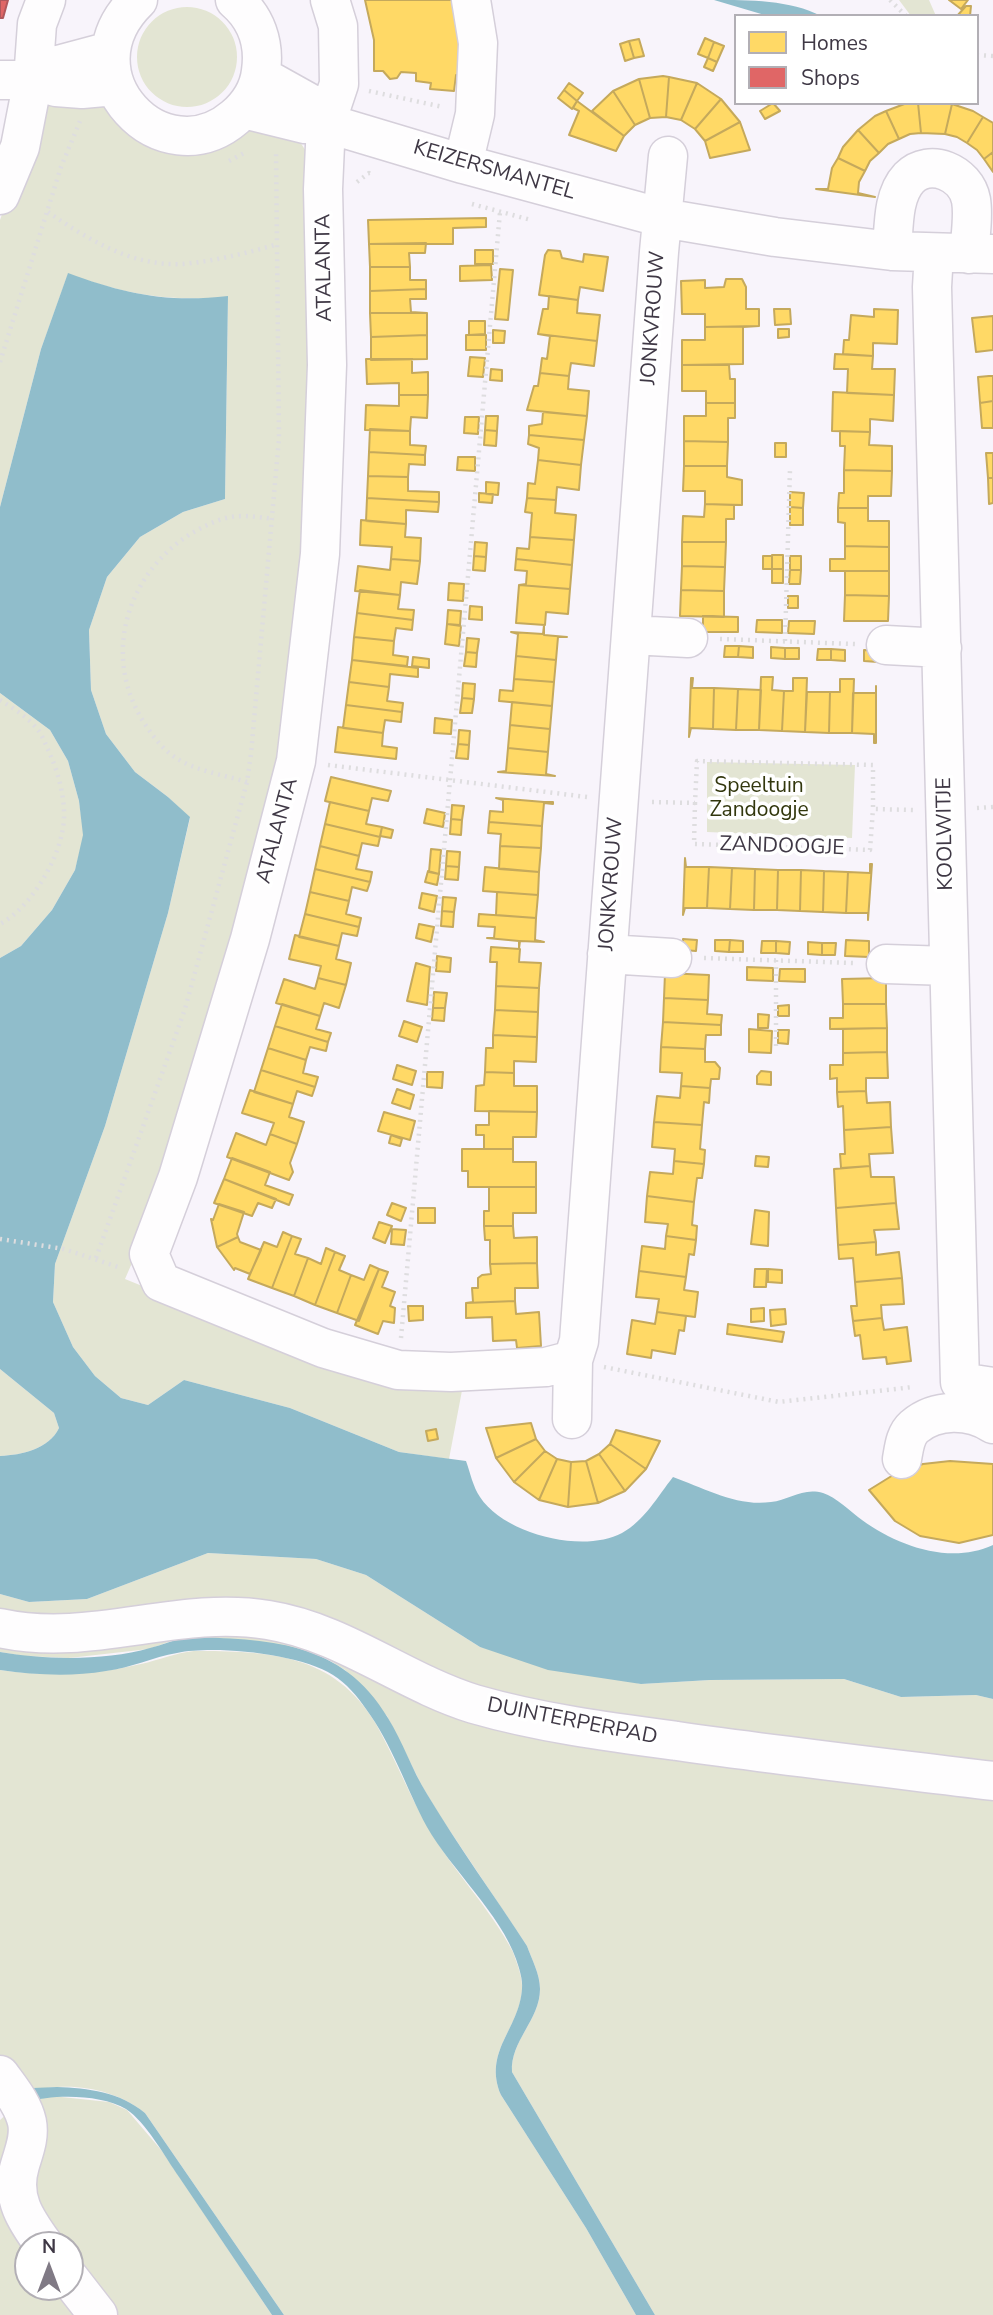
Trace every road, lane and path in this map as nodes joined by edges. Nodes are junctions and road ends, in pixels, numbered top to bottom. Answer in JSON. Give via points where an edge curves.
{"nodes":[{"id":1,"x":46,"y":0,"type":"edge"},
{"id":2,"x":138,"y":0,"type":"edge"},
{"id":3,"x":235,"y":0,"type":"edge"},
{"id":4,"x":330,"y":0,"type":"edge"},
{"id":5,"x":471,"y":0,"type":"edge"},
{"id":6,"x":890,"y":0,"type":"edge"},
{"id":7,"x":904,"y":14,"type":"edge"},
{"id":8,"x":113,"y":68,"type":"junction"},
{"id":9,"x":17,"y":80,"type":"edge"},
{"id":10,"x":339,"y":84,"type":"junction"},
{"id":11,"x":253,"y":93,"type":"junction"},
{"id":12,"x":475,"y":114,"type":"junction"},
{"id":13,"x":80,"y":120,"type":"dead end"},
{"id":14,"x":326,"y":123,"type":"junction"},
{"id":15,"x":275,"y":139,"type":"dead end"},
{"id":16,"x":668,"y":156,"type":"dead end"},
{"id":17,"x":463,"y":164,"type":"junction"},
{"id":18,"x":0,"y":195,"type":"edge"},
{"id":19,"x":48,"y":212,"type":"junction"},
{"id":20,"x":500,"y":212,"type":"dead end"},
{"id":21,"x":663,"y":218,"type":"junction"},
{"id":22,"x":278,"y":244,"type":"junction"},
{"id":23,"x":892,"y":251,"type":"junction"},
{"id":24,"x":965,"y":254,"type":"edge"},
{"id":25,"x":0,"y":362,"type":"edge"},
{"id":26,"x":790,"y":469,"type":"dead end"},
{"id":27,"x":274,"y":519,"type":"junction"},
{"id":28,"x":631,"y":635,"type":"junction"},
{"id":29,"x":688,"y":638,"type":"joint"},
{"id":30,"x":785,"y":641,"type":"junction"},
{"id":31,"x":886,"y":645,"type":"joint"},
{"id":32,"x":942,"y":648,"type":"junction"},
{"id":33,"x":0,"y":700,"type":"edge"},
{"id":34,"x":251,"y":754,"type":"junction"},
{"id":35,"x":296,"y":761,"type":"junction"},
{"id":36,"x":452,"y":780,"type":"junction"},
{"id":37,"x":247,"y":782,"type":"junction"},
{"id":38,"x":618,"y":801,"type":"junction"},
{"id":39,"x":695,"y":803,"type":"junction"},
{"id":40,"x":873,"y":809,"type":"junction"},
{"id":41,"x":945,"y":810,"type":"junction"},
{"id":42,"x":0,"y":924,"type":"edge"},
{"id":43,"x":607,"y":954,"type":"junction"},
{"id":44,"x":672,"y":958,"type":"joint"},
{"id":45,"x":776,"y":960,"type":"junction"},
{"id":46,"x":886,"y":964,"type":"joint"},
{"id":47,"x":949,"y":966,"type":"junction"},
{"id":48,"x":776,"y":1051,"type":"dead end"},
{"id":49,"x":0,"y":1240,"type":"edge"},
{"id":50,"x":96,"y":1258,"type":"junction"},
{"id":51,"x":161,"y":1282,"type":"junction"},
{"id":52,"x":573,"y":1360,"type":"junction"},
{"id":53,"x":392,"y":1368,"type":"junction"},
{"id":54,"x":970,"y":1394,"type":"edge"},
{"id":55,"x":572,"y":1419,"type":"dead end"},
{"id":56,"x":993,"y":1424,"type":"edge"},
{"id":57,"x":902,"y":1459,"type":"dead end"},
{"id":58,"x":0,"y":1628,"type":"edge"},
{"id":59,"x":993,"y":1781,"type":"edge"},
{"id":60,"x":0,"y":2075,"type":"edge"},
{"id":61,"x":35,"y":2231,"type":"edge"},
{"id":62,"x":84,"y":2296,"type":"edge"},
{"id":63,"x":98,"y":2315,"type":"edge"}],
"edges":[{"from":1,"to":9,"type":"street"},
{"from":2,"to":8,"type":"street","via":[[116,31]]},
{"from":3,"to":11,"type":"street","via":[[254,22],[261,39],[263,58]]},
{"from":4,"to":10,"type":"street","name":"ATALANTA","via":[[338,26]]},
{"from":5,"to":12,"type":"street","via":[[478,43]]},
{"from":6,"to":7,"type":"path"},
{"from":8,"to":9,"type":"street","via":[[54,66]]},
{"from":8,"to":11,"type":"street","via":[[124,103],[138,118],[173,134],[212,131],[229,122]]},
{"from":9,"to":18,"type":"street","via":[[20,147]]},
{"from":10,"to":12,"type":"path"},
{"from":10,"to":14,"type":"street","name":"ATALANTA"},
{"from":11,"to":14,"type":"street","name":"KEIZERSMANTEL","via":[[313,105]]},
{"from":12,"to":17,"type":"street"},
{"from":13,"to":19,"type":"path"},
{"from":14,"to":17,"type":"street","name":"KEIZERSMANTEL"},
{"from":14,"to":35,"type":"street","name":"ATALANTA","via":[[327,365],[320,554]]},
{"from":15,"to":22,"type":"path"},
{"from":16,"to":21,"type":"street"},
{"from":17,"to":21,"type":"street","name":"KEIZERSMANTEL"},
{"from":19,"to":22,"type":"path","via":[[116,251],[158,261],[180,264]]},
{"from":19,"to":25,"type":"path"},
{"from":20,"to":36,"type":"path"},
{"from":21,"to":23,"type":"street","name":"KEIZERSMANTEL"},
{"from":21,"to":28,"type":"street","name":"JONKVROUW"},
{"from":22,"to":27,"type":"path","via":[[279,438]]},
{"from":23,"to":24,"type":"street","name":"KEIZERSMANTEL"},
{"from":23,"to":24,"type":"street","via":[[898,199],[910,178],[927,170],[949,170],[966,184],[972,201]]},
{"from":24,"to":32,"type":"street","name":"KOOLWITJE","via":[[932,287]]},
{"from":26,"to":30,"type":"path"},
{"from":27,"to":34,"type":"path"},
{"from":27,"to":37,"type":"path","via":[[225,518],[166,552],[133,598],[121,660],[127,690],[155,739],[176,758]]},
{"from":28,"to":29,"type":"street"},
{"from":28,"to":38,"type":"street","name":"JONKVROUW"},
{"from":29,"to":30,"type":"path"},
{"from":30,"to":31,"type":"path"},
{"from":31,"to":32,"type":"street"},
{"from":32,"to":41,"type":"street","name":"KOOLWITJE"},
{"from":33,"to":42,"type":"path","via":[[40,731],[57,768],[63,800],[63,832],[52,864],[30,898]]},
{"from":34,"to":35,"type":"path"},
{"from":34,"to":37,"type":"path"},
{"from":35,"to":36,"type":"path"},
{"from":35,"to":51,"type":"street","name":"ATALANTA","via":[[246,952],[178,1177],[149,1254]]},
{"from":36,"to":38,"type":"path"},
{"from":36,"to":53,"type":"path"},
{"from":37,"to":50,"type":"path","via":[[185,1009]]},
{"from":38,"to":39,"type":"path"},
{"from":38,"to":43,"type":"street","name":"JONKVROUW"},
{"from":39,"to":40,"type":"path","name":"ZANDOOGJE","via":[[694,844],[870,850]]},
{"from":39,"to":40,"type":"path","name":"ZANDOOGJE","via":[[697,761],[873,765]]},
{"from":40,"to":41,"type":"path"},
{"from":41,"to":47,"type":"street","name":"KOOLWITJE"},
{"from":43,"to":44,"type":"street"},
{"from":43,"to":52,"type":"street","name":"JONKVROUW","via":[[579,1341]]},
{"from":44,"to":45,"type":"path"},
{"from":45,"to":46,"type":"path"},
{"from":45,"to":48,"type":"path"},
{"from":46,"to":47,"type":"street"},
{"from":47,"to":54,"type":"street","name":"KOOLWITJE"},
{"from":49,"to":50,"type":"path"},
{"from":50,"to":51,"type":"path"},
{"from":51,"to":53,"type":"street","via":[[323,1348]]},
{"from":52,"to":53,"type":"street","via":[[546,1367],[451,1372]]},
{"from":52,"to":54,"type":"path","via":[[779,1402]]},
{"from":52,"to":55,"type":"street","name":"JONKVROUW"},
{"from":54,"to":56,"type":"street","via":[[983,1418]]},
{"from":54,"to":57,"type":"street","via":[[913,1428]]},
{"from":58,"to":59,"type":"street","name":"DUINTERPERPAD","via":[[48,1635],[192,1617],[267,1620],[341,1643],[473,1703],[541,1720],[722,1748]]},
{"from":60,"to":61,"type":"street","via":[[19,2101],[27,2124],[28,2139],[16,2183],[21,2211]]},
{"from":62,"to":63,"type":"street"}]}
